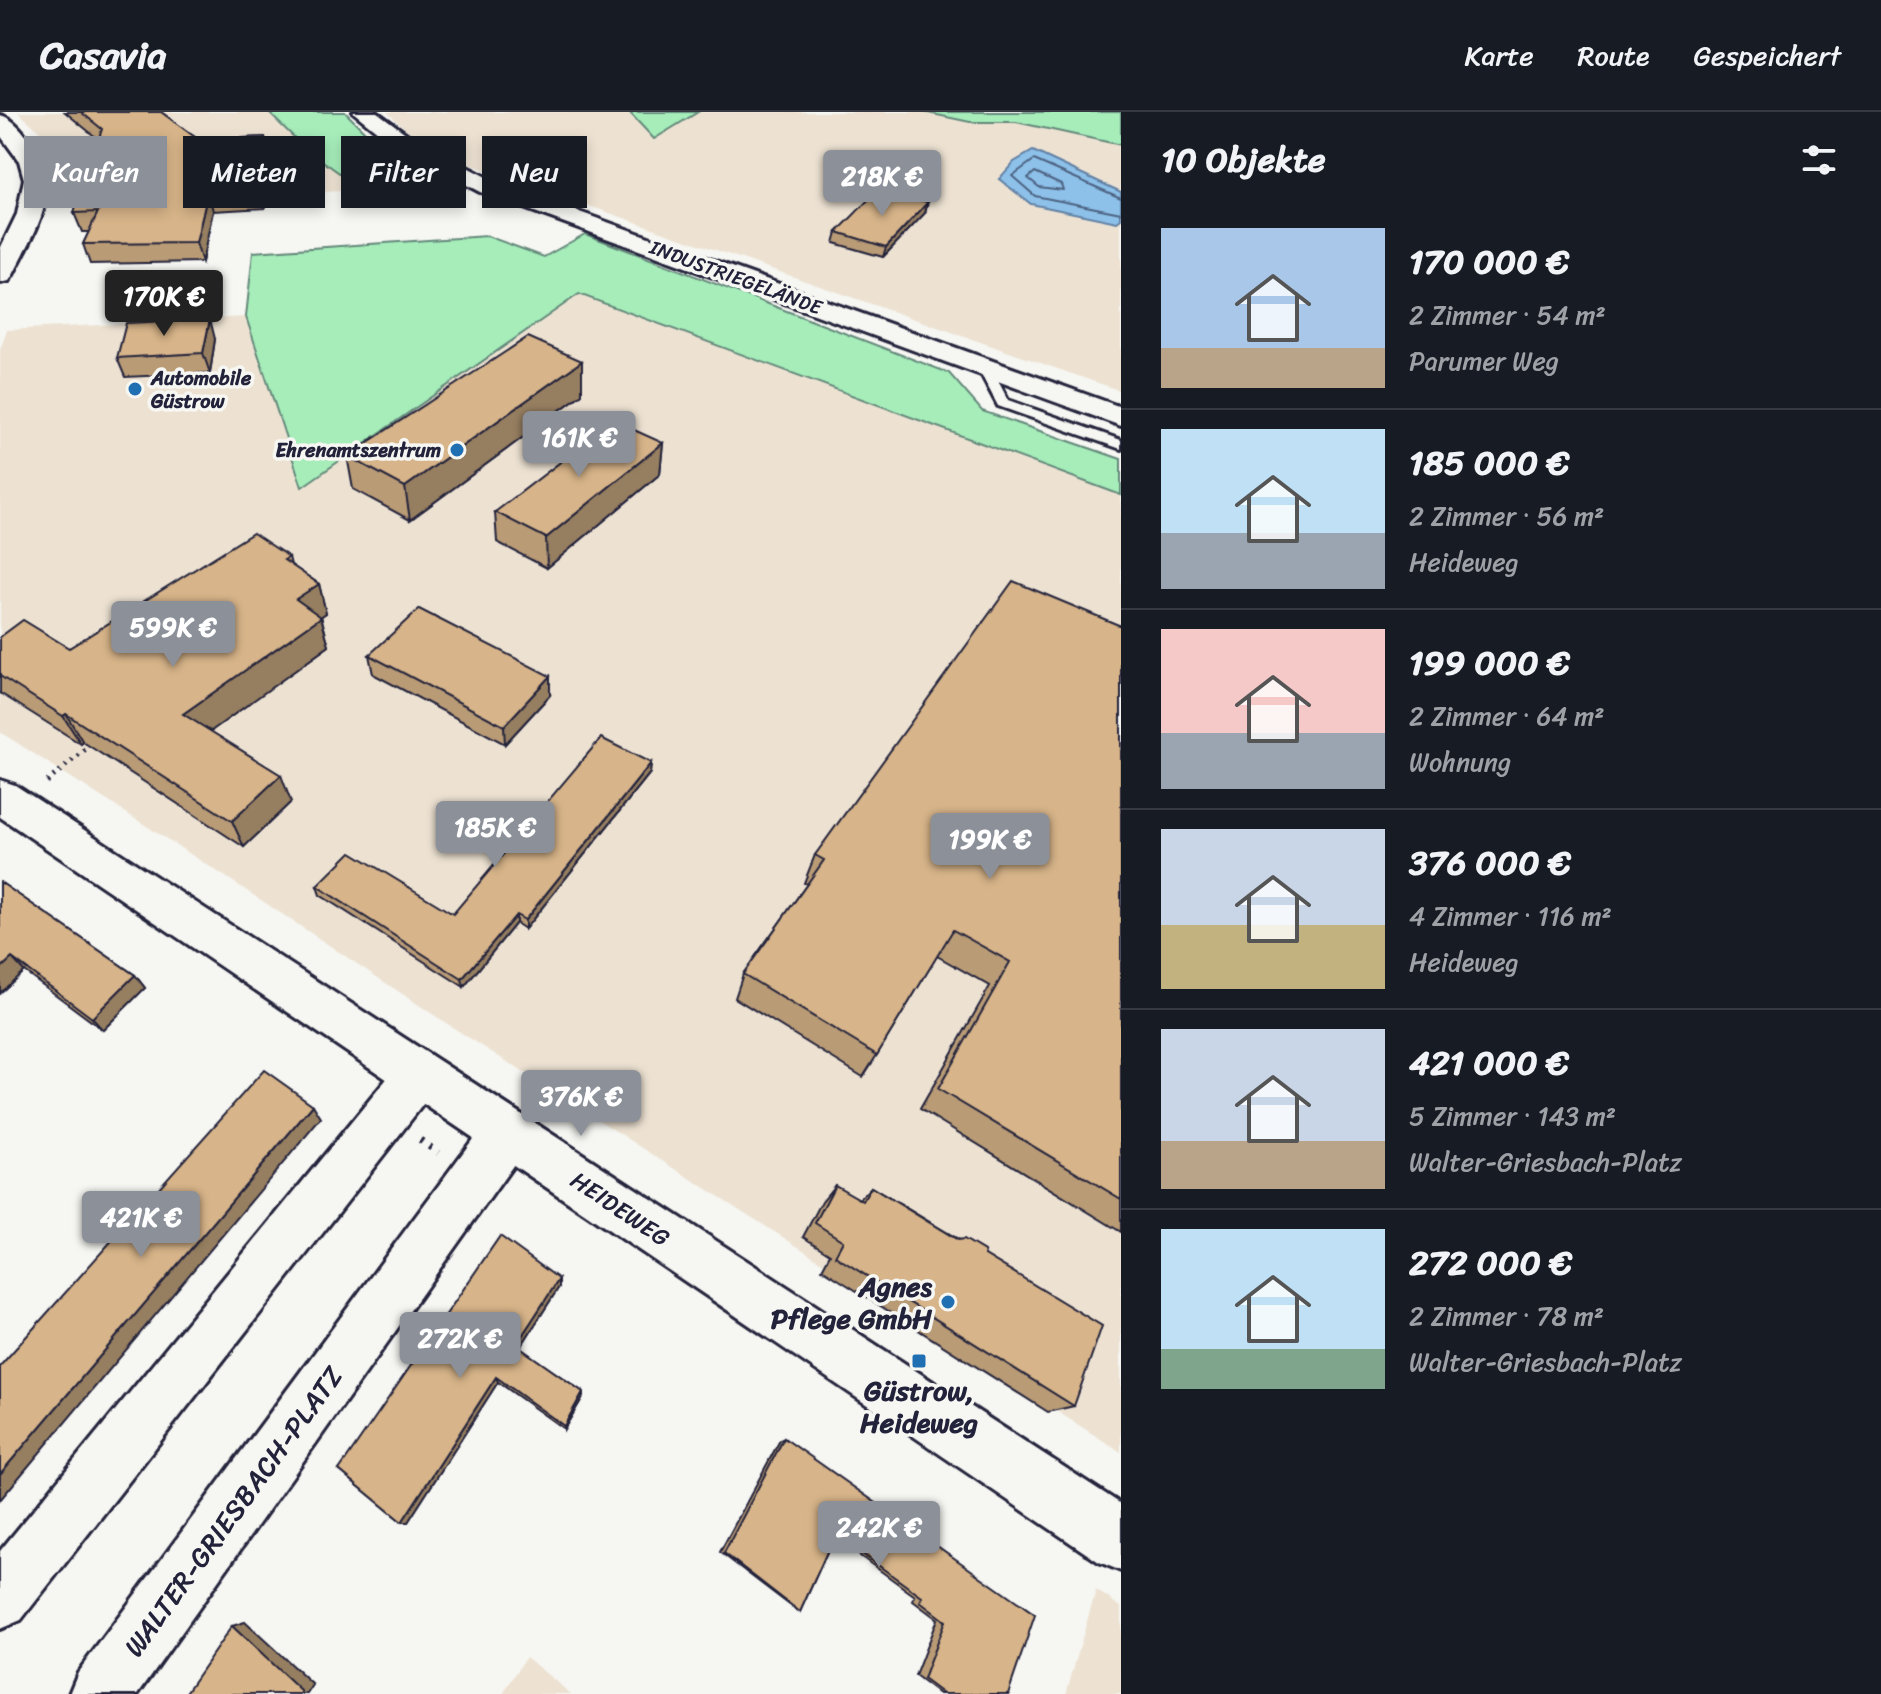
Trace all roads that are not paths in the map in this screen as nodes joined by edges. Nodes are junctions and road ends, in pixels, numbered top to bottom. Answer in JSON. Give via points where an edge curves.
{"nodes":[{"id":1,"x":364,"y":112,"type":"edge"},
{"id":2,"x":0,"y":122,"type":"edge"},
{"id":3,"x":0,"y":275,"type":"edge"},
{"id":4,"x":985,"y":368,"type":"junction"},
{"id":5,"x":1121,"y":417,"type":"edge"},
{"id":6,"x":1121,"y":445,"type":"edge"},
{"id":7,"x":20,"y":792,"type":"edge"},
{"id":8,"x":419,"y":1074,"type":"junction"},
{"id":9,"x":507,"y":1133,"type":"junction"},
{"id":10,"x":1121,"y":1540,"type":"edge"},
{"id":11,"x":0,"y":1599,"type":"edge"},
{"id":12,"x":100,"y":1694,"type":"edge"}],
"edges":[{"from":1,"to":4,"type":"street","name":"INDUSTRIEGELÄNDE","via":[[423,155],[488,187]]},
{"from":2,"to":3,"type":"street","via":[[28,153],[38,182],[32,209]]},
{"from":4,"to":5,"type":"street","name":"INDUSTRIEGELÄNDE"},
{"from":4,"to":6,"type":"lane","via":[[1003,403]]},
{"from":7,"to":8,"type":"street","name":"HEIDEWEG"},
{"from":8,"to":9,"type":"street","name":"HEIDEWEG"},
{"from":8,"to":11,"type":"street"},
{"from":9,"to":10,"type":"street","name":"HEIDEWEG"},
{"from":9,"to":12,"type":"street","name":"WALTER-GRIESBACH-PLATZ"}]}
